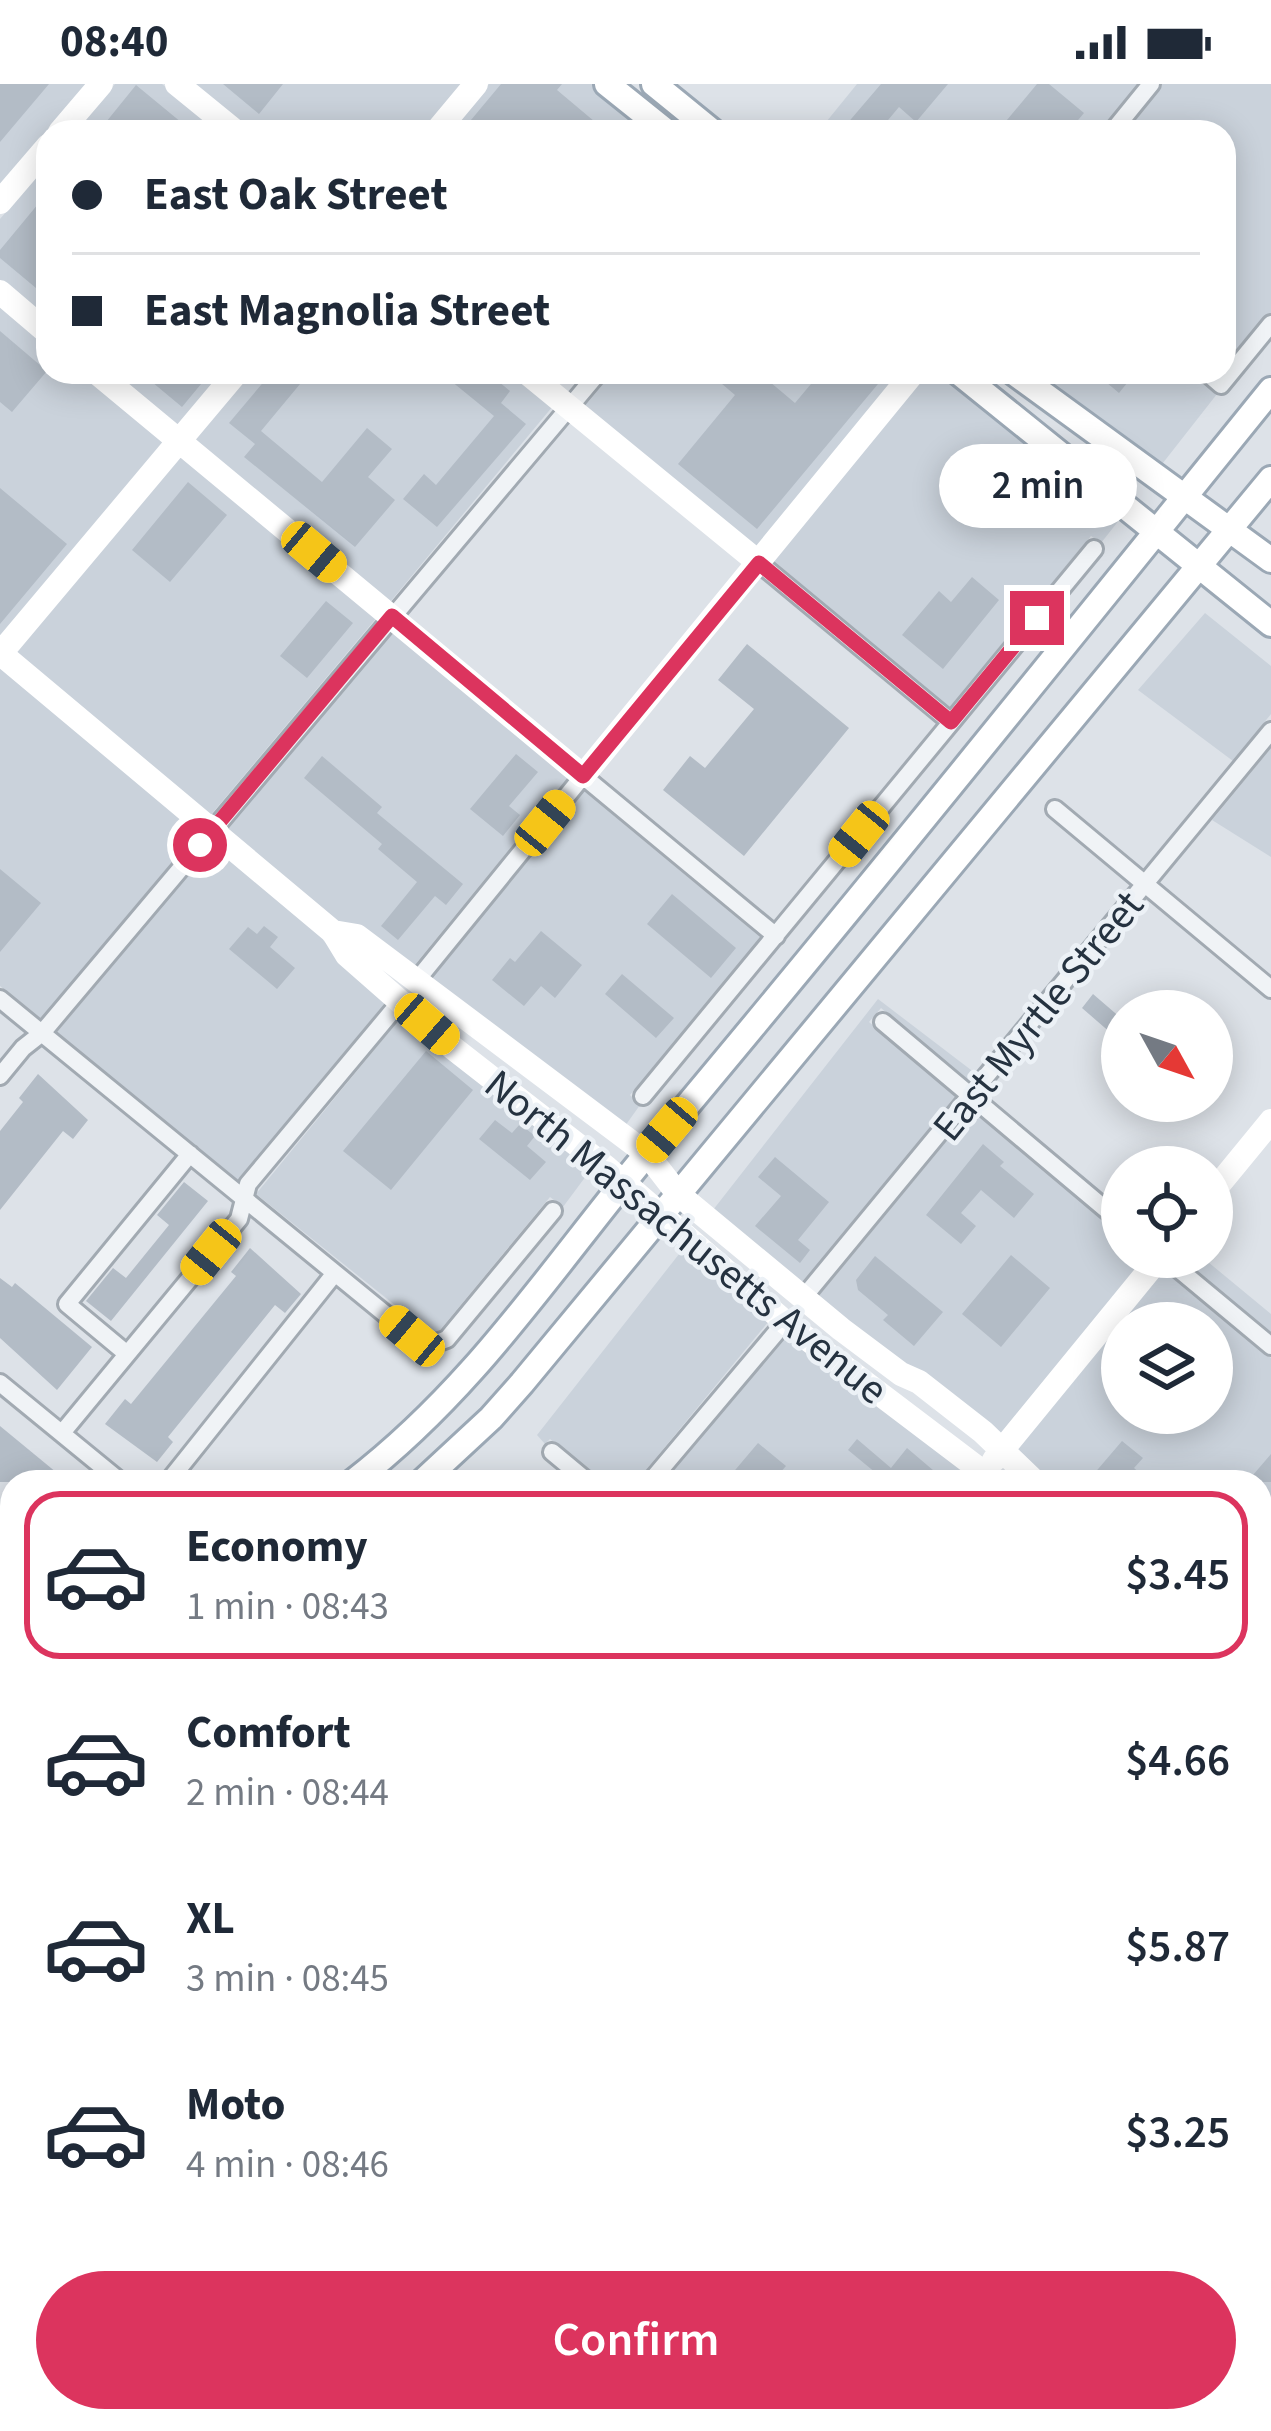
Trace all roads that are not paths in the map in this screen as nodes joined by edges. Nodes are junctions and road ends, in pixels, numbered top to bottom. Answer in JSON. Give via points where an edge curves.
{"nodes":[{"id":1,"x":101,"y":84,"type":"edge"},
{"id":2,"x":177,"y":84,"type":"edge"},
{"id":3,"x":476,"y":84,"type":"edge"},
{"id":4,"x":608,"y":84,"type":"edge"},
{"id":5,"x":654,"y":84,"type":"edge"},
{"id":6,"x":1151,"y":84,"type":"edge"},
{"id":7,"x":70,"y":120,"type":"edge"},
{"id":8,"x":221,"y":120,"type":"edge"},
{"id":9,"x":446,"y":120,"type":"edge"},
{"id":10,"x":652,"y":120,"type":"edge"},
{"id":11,"x":698,"y":120,"type":"edge"},
{"id":12,"x":1122,"y":120,"type":"edge"},
{"id":13,"x":36,"y":160,"type":"edge"},
{"id":14,"x":0,"y":202,"type":"edge"},
{"id":15,"x":0,"y":292,"type":"edge"},
{"id":16,"x":36,"y":323,"type":"edge"},
{"id":17,"x":1271,"y":324,"type":"edge"},
{"id":18,"x":1236,"y":367,"type":"edge"},
{"id":19,"x":110,"y":384,"type":"edge"},
{"id":20,"x":227,"y":384,"type":"edge"},
{"id":21,"x":540,"y":384,"type":"edge"},
{"id":22,"x":589,"y":384,"type":"edge"},
{"id":23,"x":904,"y":384,"type":"edge"},
{"id":24,"x":973,"y":384,"type":"edge"},
{"id":25,"x":1029,"y":384,"type":"edge"},
{"id":26,"x":1271,"y":390,"type":"edge"},
{"id":27,"x":569,"y":408,"type":"junction"},
{"id":28,"x":180,"y":441,"type":"junction"},
{"id":29,"x":1271,"y":479,"type":"edge"},
{"id":30,"x":1185,"y":498,"type":"junction"},
{"id":31,"x":1230,"y":530,"type":"junction"},
{"id":32,"x":1156,"y":534,"type":"junction"},
{"id":33,"x":1094,"y":549,"type":"dead end"},
{"id":34,"x":1271,"y":560,"type":"edge"},
{"id":35,"x":759,"y":563,"type":"junction"},
{"id":36,"x":1199,"y":567,"type":"junction"},
{"id":37,"x":392,"y":616,"type":"junction"},
{"id":38,"x":1271,"y":625,"type":"edge"},
{"id":39,"x":0,"y":653,"type":"edge"},
{"id":40,"x":951,"y":722,"type":"junction"},
{"id":41,"x":1271,"y":731,"type":"edge"},
{"id":42,"x":583,"y":776,"type":"junction"},
{"id":43,"x":1055,"y":809,"type":"dead end"},
{"id":44,"x":211,"y":831,"type":"junction"},
{"id":45,"x":1144,"y":884,"type":"junction"},
{"id":46,"x":334,"y":932,"type":"junction"},
{"id":47,"x":776,"y":936,"type":"junction"},
{"id":48,"x":417,"y":980,"type":"junction"},
{"id":49,"x":1271,"y":989,"type":"edge"},
{"id":50,"x":0,"y":999,"type":"edge"},
{"id":51,"x":400,"y":1002,"type":"junction"},
{"id":52,"x":883,"y":1022,"type":"dead end"},
{"id":53,"x":42,"y":1033,"type":"junction"},
{"id":54,"x":0,"y":1076,"type":"edge"},
{"id":55,"x":643,"y":1096,"type":"dead end"},
{"id":56,"x":970,"y":1096,"type":"junction"},
{"id":57,"x":1271,"y":1120,"type":"edge"},
{"id":58,"x":190,"y":1154,"type":"junction"},
{"id":59,"x":646,"y":1154,"type":"junction"},
{"id":60,"x":1233,"y":1167,"type":"edge"},
{"id":61,"x":622,"y":1183,"type":"junction"},
{"id":62,"x":678,"y":1194,"type":"junction"},
{"id":63,"x":244,"y":1199,"type":"junction"},
{"id":64,"x":1101,"y":1205,"type":"edge"},
{"id":65,"x":553,"y":1210,"type":"dead end"},
{"id":66,"x":659,"y":1216,"type":"junction"},
{"id":67,"x":335,"y":1273,"type":"junction"},
{"id":68,"x":1144,"y":1278,"type":"edge"},
{"id":69,"x":1187,"y":1278,"type":"edge"},
{"id":70,"x":803,"y":1298,"type":"junction"},
{"id":71,"x":784,"y":1322,"type":"junction"},
{"id":72,"x":1271,"y":1346,"type":"edge"},
{"id":73,"x":128,"y":1354,"type":"junction"},
{"id":74,"x":0,"y":1383,"type":"edge"},
{"id":75,"x":62,"y":1433,"type":"junction"},
{"id":76,"x":1003,"y":1449,"type":"junction"},
{"id":77,"x":552,"y":1452,"type":"dead end"},
{"id":78,"x":107,"y":1470,"type":"edge"},
{"id":79,"x":178,"y":1470,"type":"edge"},
{"id":80,"x":368,"y":1470,"type":"edge"},
{"id":81,"x":435,"y":1470,"type":"edge"},
{"id":82,"x":574,"y":1470,"type":"edge"},
{"id":83,"x":660,"y":1470,"type":"edge"},
{"id":84,"x":969,"y":1470,"type":"edge"},
{"id":85,"x":988,"y":1470,"type":"edge"},
{"id":86,"x":1023,"y":1470,"type":"edge"}],
"edges":[{"from":1,"to":7,"type":"main road"},
{"from":2,"to":8,"type":"main road"},
{"from":3,"to":9,"type":"main road"},
{"from":4,"to":10,"type":"main road"},
{"from":5,"to":11,"type":"main road"},
{"from":6,"to":12,"type":"street"},
{"from":13,"to":14,"type":"main road"},
{"from":15,"to":16,"type":"main road"},
{"from":17,"to":18,"type":"street"},
{"from":19,"to":28,"type":"main road"},
{"from":20,"to":28,"type":"main road"},
{"from":21,"to":27,"type":"main road"},
{"from":22,"to":27,"type":"street"},
{"from":23,"to":35,"type":"main road"},
{"from":24,"to":32,"type":"main road"},
{"from":25,"to":30,"type":"main road"},
{"from":26,"to":30,"type":"main road"},
{"from":27,"to":35,"type":"main road"},
{"from":27,"to":37,"type":"street"},
{"from":28,"to":37,"type":"main road"},
{"from":28,"to":39,"type":"main road"},
{"from":29,"to":31,"type":"main road"},
{"from":30,"to":31,"type":"main road"},
{"from":30,"to":32,"type":"main road"},
{"from":31,"to":34,"type":"main road"},
{"from":31,"to":36,"type":"main road"},
{"from":32,"to":36,"type":"main road"},
{"from":32,"to":59,"type":"main road"},
{"from":33,"to":40,"type":"street"},
{"from":35,"to":40,"type":"street"},
{"from":35,"to":42,"type":"main road"},
{"from":36,"to":38,"type":"main road"},
{"from":36,"to":62,"type":"main road"},
{"from":37,"to":42,"type":"main road"},
{"from":37,"to":44,"type":"street"},
{"from":39,"to":44,"type":"main road","name":"North Massachusetts Avenue"},
{"from":40,"to":47,"type":"street"},
{"from":41,"to":45,"type":"street","name":"East Myrtle Street"},
{"from":42,"to":47,"type":"street"},
{"from":42,"to":48,"type":"street"},
{"from":43,"to":45,"type":"street"},
{"from":44,"to":46,"type":"main road","name":"North Massachusetts Avenue"},
{"from":44,"to":53,"type":"street"},
{"from":45,"to":49,"type":"street"},
{"from":45,"to":56,"type":"street","name":"East Myrtle Street"},
{"from":46,"to":48,"type":"main road","name":"North Massachusetts Avenue","via":[[357,936]]},
{"from":46,"to":51,"type":"main road","name":"North Massachusetts Avenue","via":[[347,955]]},
{"from":47,"to":55,"type":"street"},
{"from":48,"to":59,"type":"main road","name":"North Massachusetts Avenue"},
{"from":50,"to":53,"type":"street"},
{"from":51,"to":61,"type":"main road","name":"North Massachusetts Avenue"},
{"from":51,"to":63,"type":"street","via":[[248,1184]]},
{"from":52,"to":56,"type":"street"},
{"from":53,"to":54,"type":"street"},
{"from":53,"to":58,"type":"street"},
{"from":56,"to":64,"type":"street"},
{"from":56,"to":70,"type":"street","name":"East Myrtle Street"},
{"from":57,"to":60,"type":"main road"},
{"from":58,"to":63,"type":"street"},
{"from":58,"to":73,"type":"street","via":[[68,1304]]},
{"from":59,"to":61,"type":"main road"},
{"from":59,"to":62,"type":"main road","name":"North Massachusetts Avenue"},
{"from":61,"to":66,"type":"main road","name":"North Massachusetts Avenue"},
{"from":61,"to":80,"type":"main road","via":[[477,1369]]},
{"from":62,"to":66,"type":"main road"},
{"from":62,"to":70,"type":"main road","name":"North Massachusetts Avenue"},
{"from":63,"to":67,"type":"street"},
{"from":63,"to":73,"type":"street","via":[[239,1219]]},
{"from":65,"to":67,"type":"street","via":[[447,1339],[431,1345]]},
{"from":66,"to":71,"type":"main road","name":"North Massachusetts Avenue"},
{"from":66,"to":81,"type":"main road","via":[[491,1418]]},
{"from":67,"to":79,"type":"street"},
{"from":68,"to":76,"type":"main road"},
{"from":69,"to":72,"type":"street"},
{"from":70,"to":76,"type":"main road","name":"North Massachusetts Avenue"},
{"from":71,"to":83,"type":"street"},
{"from":71,"to":84,"type":"main road","name":"North Massachusetts Avenue"},
{"from":73,"to":75,"type":"street"},
{"from":74,"to":75,"type":"street"},
{"from":75,"to":78,"type":"street"},
{"from":76,"to":85,"type":"main road"},
{"from":76,"to":86,"type":"main road","name":"North Massachusetts Avenue"},
{"from":77,"to":82,"type":"street"}]}
